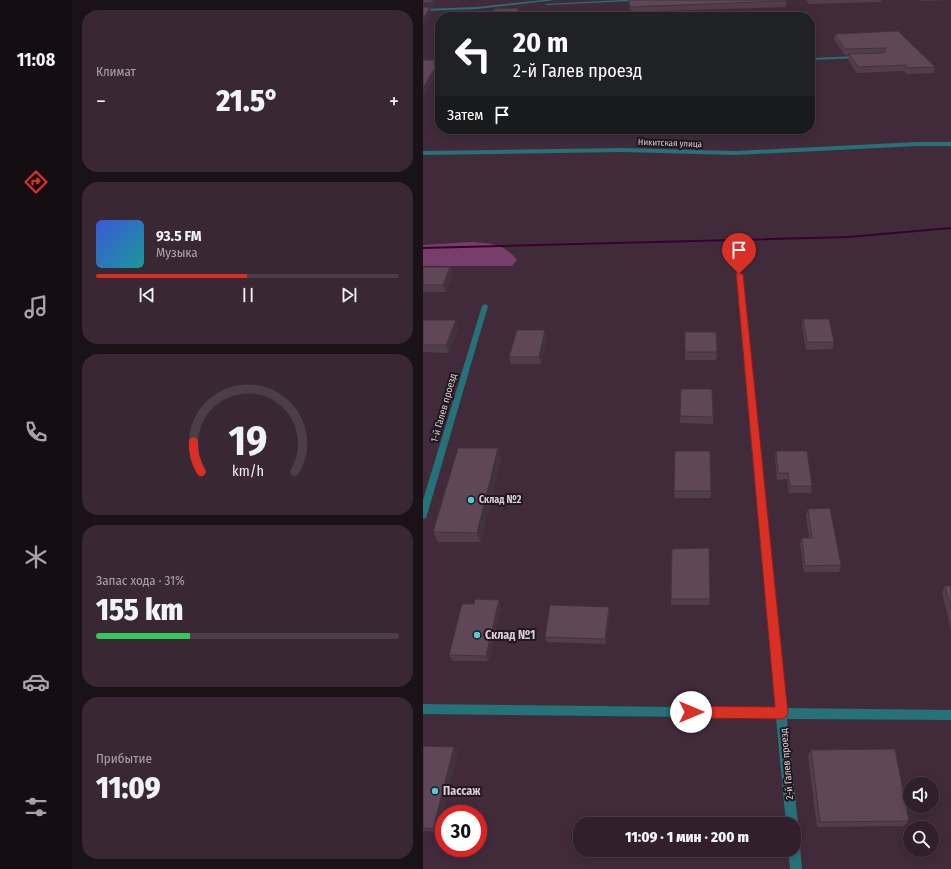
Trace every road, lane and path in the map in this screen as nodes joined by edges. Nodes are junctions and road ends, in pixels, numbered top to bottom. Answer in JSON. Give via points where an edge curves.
{"nodes":[{"id":1,"x":553,"y":0,"type":"edge"},
{"id":2,"x":650,"y":0,"type":"edge"},
{"id":3,"x":524,"y":4,"type":"junction"},
{"id":4,"x":423,"y":10,"type":"edge"},
{"id":5,"x":868,"y":57,"type":"edge"},
{"id":6,"x":815,"y":59,"type":"edge"},
{"id":7,"x":951,"y":144,"type":"edge"},
{"id":8,"x":423,"y":153,"type":"edge"},
{"id":9,"x":739,"y":274,"type":"dead end"},
{"id":10,"x":485,"y":306,"type":"dead end"},
{"id":11,"x":423,"y":515,"type":"edge"},
{"id":12,"x":423,"y":709,"type":"edge"},
{"id":13,"x":782,"y":713,"type":"junction"},
{"id":14,"x":951,"y":715,"type":"edge"},
{"id":15,"x":791,"y":817,"type":"edge"},
{"id":16,"x":795,"y":857,"type":"edge"},
{"id":17,"x":796,"y":869,"type":"edge"}],
"edges":[{"from":1,"to":3,"type":"street"},
{"from":2,"to":3,"type":"street"},
{"from":3,"to":4,"type":"street","via":[[477,10]]},
{"from":5,"to":6,"type":"street"},
{"from":7,"to":8,"type":"street","name":"Никитская улица","via":[[735,153],[623,150]]},
{"from":9,"to":13,"type":"street","name":"2-й Галев проезд"},
{"from":10,"to":11,"type":"street","name":"1-й Галев проезд"},
{"from":12,"to":13,"type":"street"},
{"from":13,"to":14,"type":"street"},
{"from":13,"to":15,"type":"street","name":"2-й Галев проезд"},
{"from":16,"to":17,"type":"street"}]}
